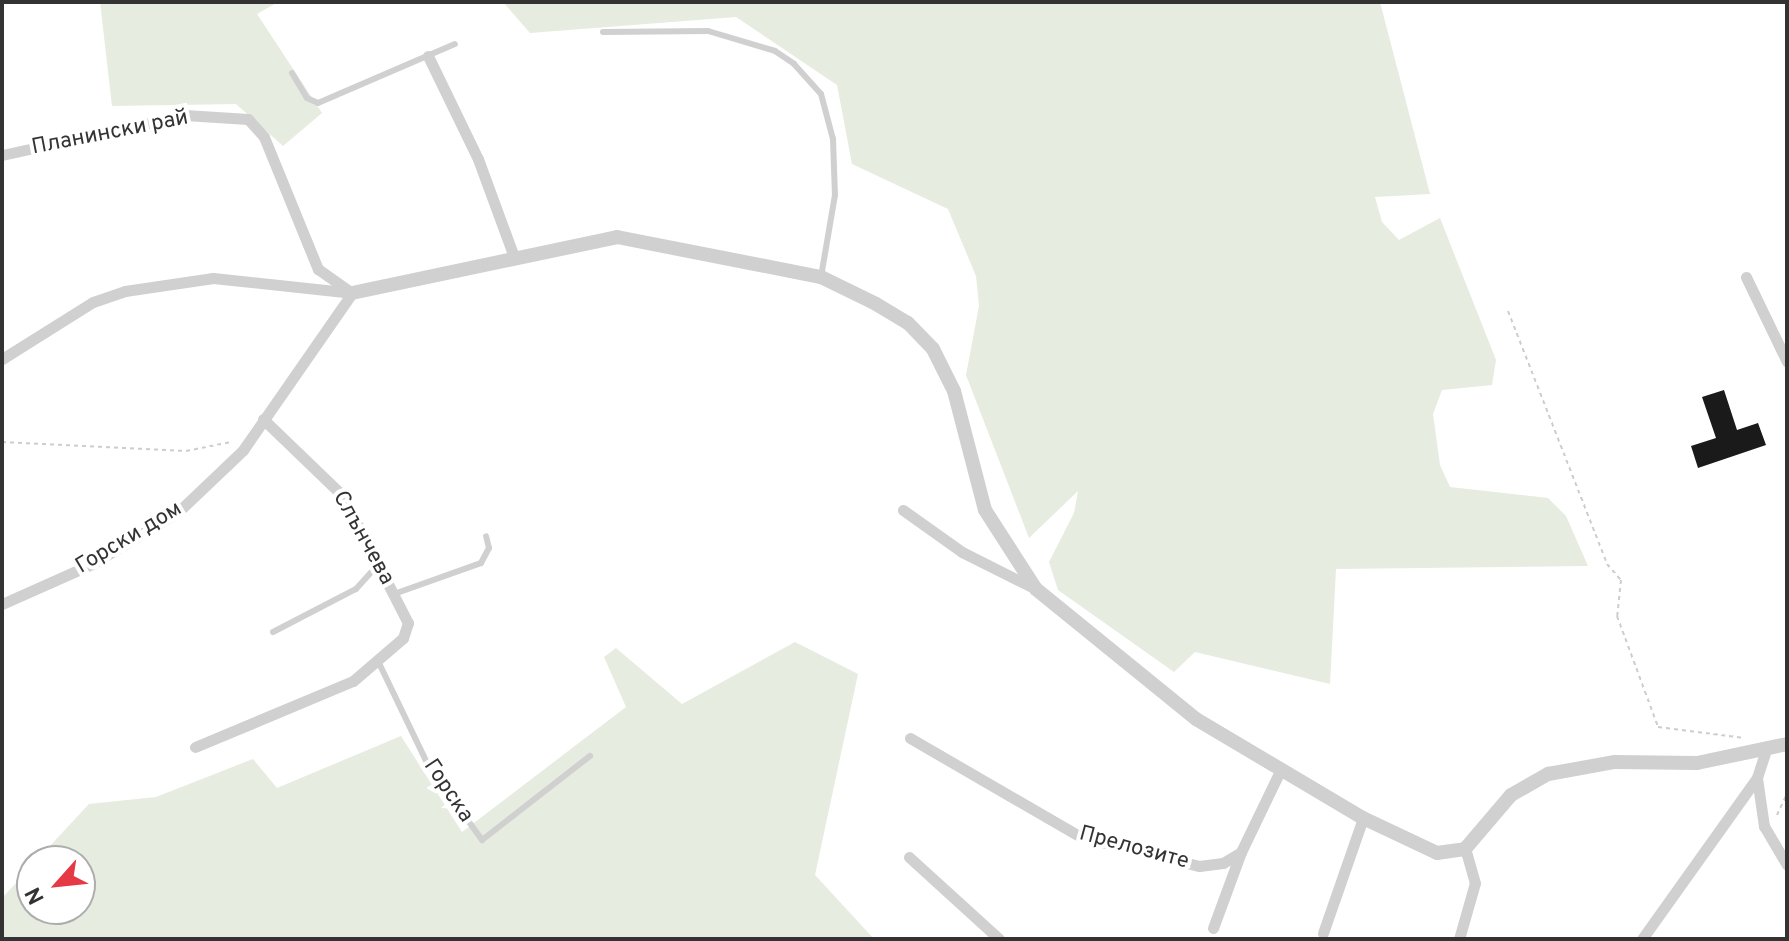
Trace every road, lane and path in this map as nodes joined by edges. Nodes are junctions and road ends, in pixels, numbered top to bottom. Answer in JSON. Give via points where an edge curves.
{"nodes":[{"id":1,"x":603,"y":32,"type":"dead end"},
{"id":2,"x":455,"y":44,"type":"dead end"},
{"id":3,"x":428,"y":56,"type":"junction"},
{"id":4,"x":292,"y":73,"type":"dead end"},
{"id":5,"x":2,"y":155,"type":"edge"},
{"id":6,"x":514,"y":257,"type":"junction"},
{"id":7,"x":821,"y":277,"type":"junction"},
{"id":8,"x":1746,"y":277,"type":"dead end"},
{"id":9,"x":352,"y":293,"type":"junction"},
{"id":10,"x":1508,"y":311,"type":"dead end"},
{"id":11,"x":2,"y":359,"type":"edge"},
{"id":12,"x":1787,"y":362,"type":"edge"},
{"id":13,"x":263,"y":419,"type":"junction"},
{"id":14,"x":252,"y":436,"type":"junction"},
{"id":15,"x":2,"y":442,"type":"edge"},
{"id":16,"x":903,"y":510,"type":"dead end"},
{"id":17,"x":486,"y":536,"type":"dead end"},
{"id":18,"x":375,"y":568,"type":"junction"},
{"id":19,"x":1036,"y":589,"type":"junction"},
{"id":20,"x":394,"y":594,"type":"junction"},
{"id":21,"x":2,"y":604,"type":"edge"},
{"id":22,"x":273,"y":632,"type":"dead end"},
{"id":23,"x":378,"y":661,"type":"junction"},
{"id":24,"x":910,"y":738,"type":"dead end"},
{"id":25,"x":1787,"y":744,"type":"edge"},
{"id":26,"x":195,"y":747,"type":"dead end"},
{"id":27,"x":1760,"y":747,"type":"junction"},
{"id":28,"x":590,"y":756,"type":"dead end"},
{"id":29,"x":1280,"y":771,"type":"junction"},
{"id":30,"x":1757,"y":778,"type":"junction"},
{"id":31,"x":1787,"y":794,"type":"edge"},
{"id":32,"x":1363,"y":818,"type":"junction"},
{"id":33,"x":1773,"y":846,"type":"junction"},
{"id":34,"x":1465,"y":849,"type":"junction"},
{"id":35,"x":1241,"y":852,"type":"junction"},
{"id":36,"x":909,"y":857,"type":"dead end"},
{"id":37,"x":1787,"y":865,"type":"edge"},
{"id":38,"x":1213,"y":928,"type":"dead end"},
{"id":39,"x":1323,"y":933,"type":"dead end"},
{"id":40,"x":999,"y":939,"type":"edge"},
{"id":41,"x":1459,"y":939,"type":"edge"},
{"id":42,"x":1642,"y":939,"type":"edge"}],
"edges":[{"from":1,"to":7,"type":"lane","via":[[708,31],[775,51],[821,94],[833,139],[835,195]]},
{"from":2,"to":3,"type":"lane"},
{"from":3,"to":4,"type":"lane","via":[[318,103],[307,98]]},
{"from":3,"to":6,"type":"street","via":[[478,159]]},
{"from":5,"to":9,"type":"street","name":"Планински рай","via":[[185,115],[248,119],[264,137],[318,269]]},
{"from":6,"to":7,"type":"street","via":[[617,237]]},
{"from":6,"to":9,"type":"street"},
{"from":7,"to":19,"type":"street","via":[[908,323],[933,349],[954,391],[985,510]]},
{"from":8,"to":12,"type":"street"},
{"from":9,"to":11,"type":"street","via":[[213,278],[155,285],[93,302]]},
{"from":9,"to":13,"type":"street","name":"Горски дом"},
{"from":10,"to":27,"type":"path","via":[[1597,542],[1621,580],[1617,616],[1658,727],[1674,733],[1705,728]]},
{"from":13,"to":14,"type":"street","name":"Горски дом"},
{"from":13,"to":18,"type":"street","name":"Слънчева","via":[[343,496]]},
{"from":14,"to":15,"type":"path","via":[[186,451]]},
{"from":14,"to":21,"type":"street","name":"Горски дом","via":[[178,512],[92,564]]},
{"from":16,"to":19,"type":"street","via":[[962,552]]},
{"from":17,"to":20,"type":"lane","via":[[489,548],[481,563]]},
{"from":18,"to":20,"type":"street","name":"Слънчева"},
{"from":18,"to":22,"type":"lane","via":[[356,589]]},
{"from":19,"to":29,"type":"street","via":[[1154,689]]},
{"from":20,"to":23,"type":"street","name":"Слънчева","via":[[408,623],[403,638]]},
{"from":23,"to":26,"type":"street","name":"Слънчева","via":[[353,681]]},
{"from":23,"to":28,"type":"lane","name":"Горска","via":[[427,763],[482,840]]},
{"from":24,"to":35,"type":"street","name":"Прелозите","via":[[1081,837],[1199,866],[1223,863]]},
{"from":25,"to":27,"type":"street"},
{"from":27,"to":30,"type":"street"},
{"from":27,"to":34,"type":"street","via":[[1697,763],[1615,762],[1548,774],[1511,795]]},
{"from":29,"to":32,"type":"street"},
{"from":29,"to":35,"type":"street"},
{"from":30,"to":33,"type":"street"},
{"from":30,"to":42,"type":"street"},
{"from":31,"to":33,"type":"path","via":[[1773,823]]},
{"from":32,"to":34,"type":"street","via":[[1437,853]]},
{"from":32,"to":39,"type":"street"},
{"from":33,"to":37,"type":"street"},
{"from":34,"to":41,"type":"street","via":[[1475,883]]},
{"from":35,"to":38,"type":"street"},
{"from":36,"to":40,"type":"street"}]}
